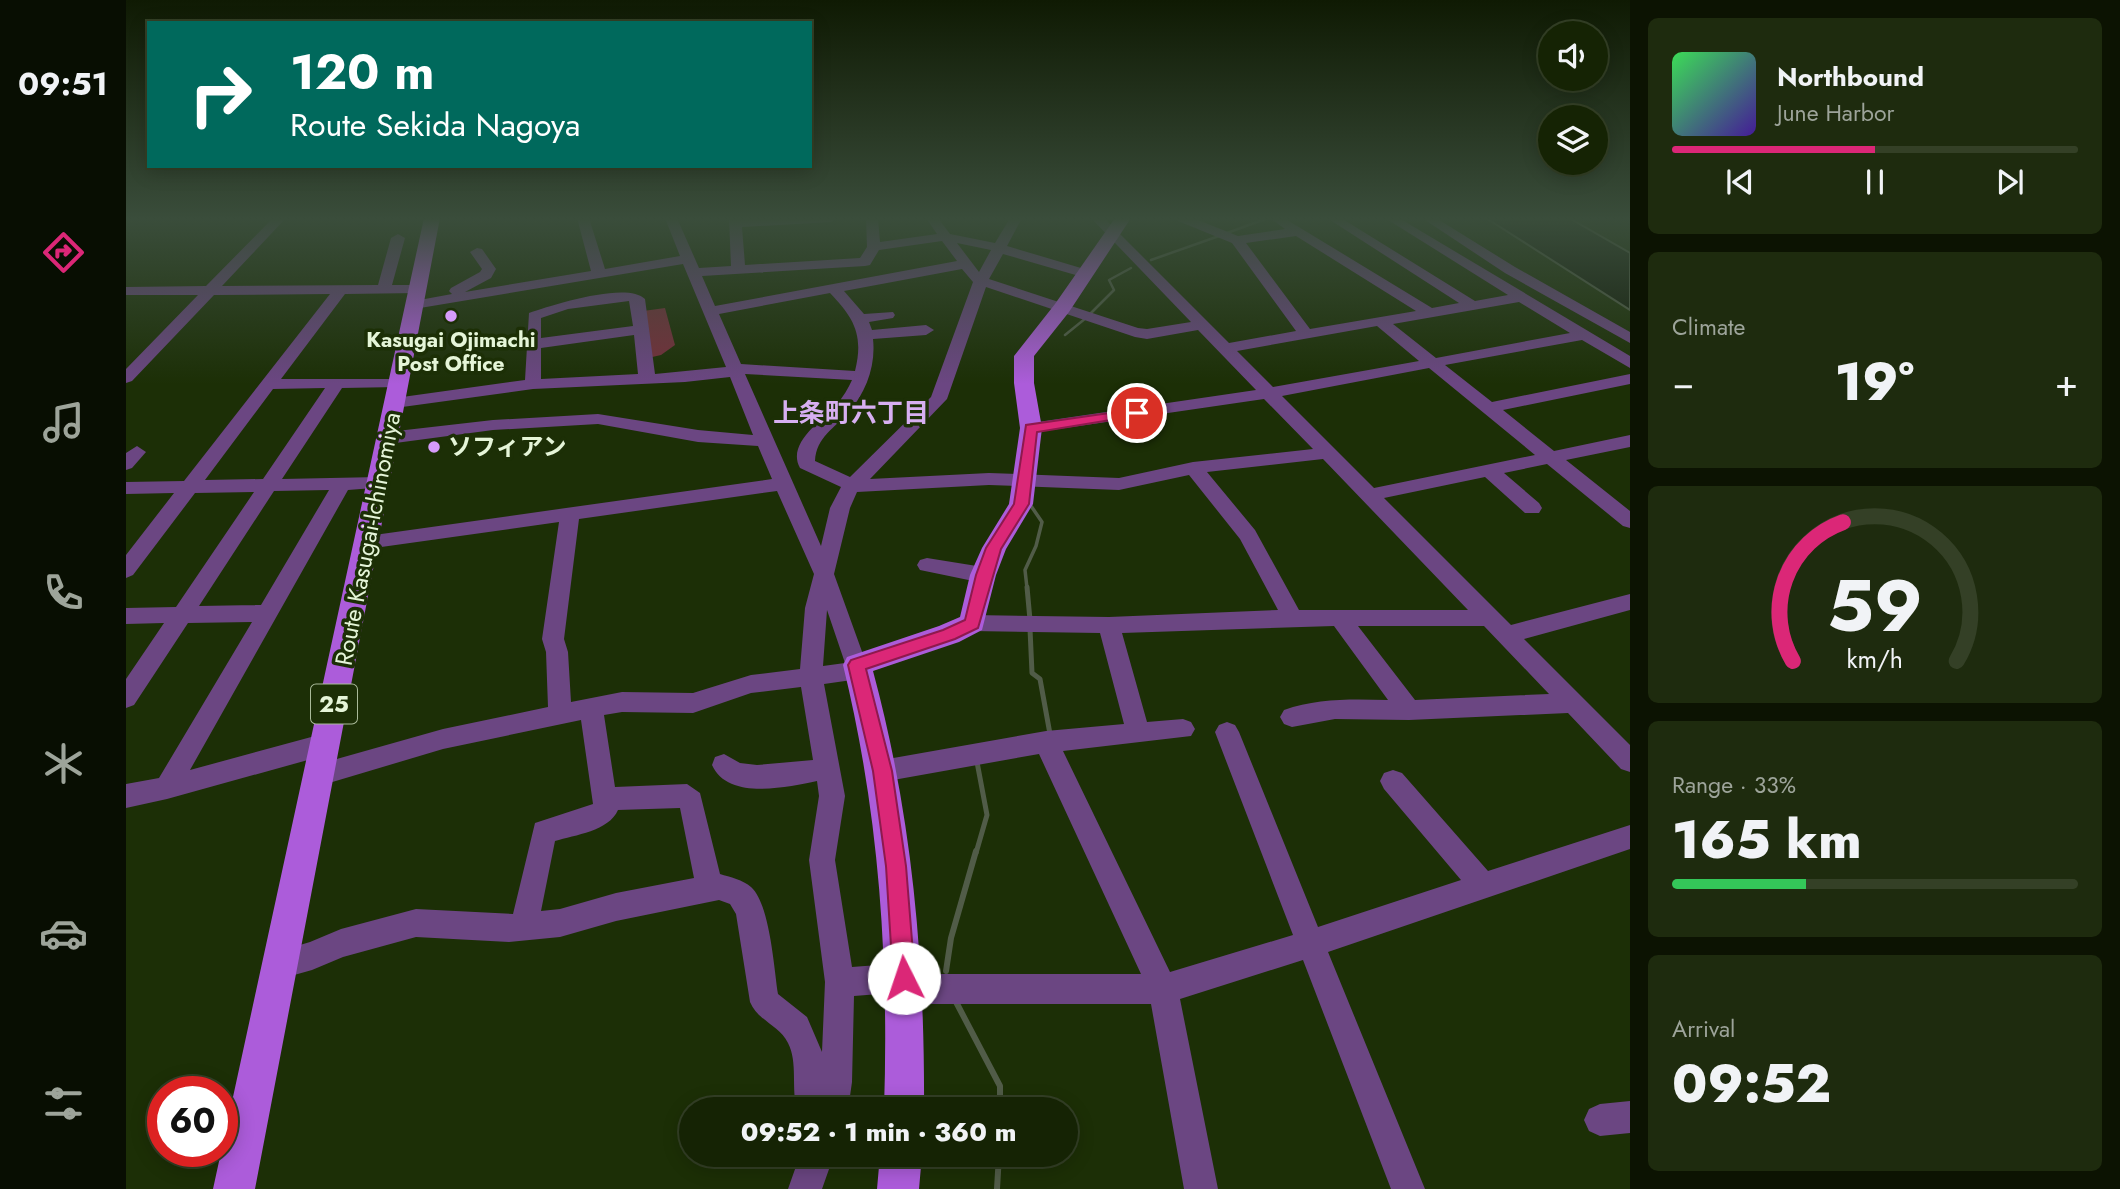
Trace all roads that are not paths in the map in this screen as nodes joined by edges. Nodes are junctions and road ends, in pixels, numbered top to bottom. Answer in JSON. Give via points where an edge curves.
{"nodes":[{"id":1,"x":227,"y":273,"type":"edge"},
{"id":2,"x":388,"y":273,"type":"edge"},
{"id":3,"x":428,"y":273,"type":"edge"},
{"id":4,"x":487,"y":273,"type":"edge"},
{"id":5,"x":604,"y":273,"type":"edge"},
{"id":6,"x":695,"y":273,"type":"edge"},
{"id":7,"x":788,"y":273,"type":"edge"},
{"id":8,"x":913,"y":273,"type":"edge"},
{"id":9,"x":972,"y":273,"type":"edge"},
{"id":10,"x":985,"y":273,"type":"edge"},
{"id":11,"x":1156,"y":273,"type":"edge"},
{"id":12,"x":1262,"y":273,"type":"edge"},
{"id":13,"x":1368,"y":273,"type":"edge"},
{"id":14,"x":1422,"y":273,"type":"edge"},
{"id":15,"x":1483,"y":273,"type":"edge"},
{"id":16,"x":1516,"y":273,"type":"edge"},
{"id":17,"x":599,"y":274,"type":"joint"},
{"id":18,"x":1086,"y":274,"type":"edge"},
{"id":19,"x":981,"y":281,"type":"junction"},
{"id":20,"x":833,"y":288,"type":"junction"},
{"id":21,"x":341,"y":289,"type":"junction"},
{"id":22,"x":384,"y":289,"type":"junction"},
{"id":23,"x":211,"y":290,"type":"junction"},
{"id":24,"x":126,"y":291,"type":"edge"},
{"id":25,"x":800,"y":294,"type":"junction"},
{"id":26,"x":1522,"y":297,"type":"junction"},
{"id":27,"x":425,"y":298,"type":"junction"},
{"id":28,"x":1474,"y":306,"type":"junction"},
{"id":29,"x":1062,"y":308,"type":"junction"},
{"id":30,"x":710,"y":311,"type":"junction"},
{"id":31,"x":1430,"y":313,"type":"junction"},
{"id":32,"x":888,"y":315,"type":"dead end"},
{"id":33,"x":860,"y":318,"type":"junction"},
{"id":34,"x":1381,"y":321,"type":"junction"},
{"id":35,"x":1202,"y":325,"type":"junction"},
{"id":36,"x":643,"y":329,"type":"junction"},
{"id":37,"x":926,"y":330,"type":"dead end"},
{"id":38,"x":1306,"y":334,"type":"junction"},
{"id":39,"x":866,"y":335,"type":"junction"},
{"id":40,"x":1585,"y":335,"type":"junction"},
{"id":41,"x":1630,"y":338,"type":"edge"},
{"id":42,"x":534,"y":344,"type":"junction"},
{"id":43,"x":1224,"y":348,"type":"junction"},
{"id":44,"x":1432,"y":362,"type":"junction"},
{"id":45,"x":1630,"y":363,"type":"edge"},
{"id":46,"x":736,"y":370,"type":"junction"},
{"id":47,"x":860,"y":377,"type":"junction"},
{"id":48,"x":126,"y":378,"type":"edge"},
{"id":49,"x":648,"y":378,"type":"junction"},
{"id":50,"x":1630,"y":379,"type":"edge"},
{"id":51,"x":337,"y":383,"type":"junction"},
{"id":52,"x":268,"y":384,"type":"junction"},
{"id":53,"x":533,"y":384,"type":"junction"},
{"id":54,"x":397,"y":393,"type":"junction"},
{"id":55,"x":1269,"y":393,"type":"junction"},
{"id":56,"x":1489,"y":408,"type":"junction"},
{"id":57,"x":1031,"y":428,"type":"junction"},
{"id":58,"x":388,"y":438,"type":"junction"},
{"id":59,"x":765,"y":441,"type":"junction"},
{"id":60,"x":1630,"y":441,"type":"edge"},
{"id":61,"x":1328,"y":453,"type":"junction"},
{"id":62,"x":1552,"y":458,"type":"junction"},
{"id":63,"x":806,"y":464,"type":"junction"},
{"id":64,"x":1193,"y":468,"type":"junction"},
{"id":65,"x":1491,"y":472,"type":"junction"},
{"id":66,"x":780,"y":476,"type":"junction"},
{"id":67,"x":1025,"y":480,"type":"junction"},
{"id":68,"x":379,"y":483,"type":"junction"},
{"id":69,"x":342,"y":484,"type":"junction"},
{"id":70,"x":269,"y":485,"type":"junction"},
{"id":71,"x":190,"y":486,"type":"junction"},
{"id":72,"x":853,"y":486,"type":"junction"},
{"id":73,"x":126,"y":488,"type":"edge"},
{"id":74,"x":1370,"y":495,"type":"junction"},
{"id":75,"x":1532,"y":509,"type":"dead end"},
{"id":76,"x":570,"y":514,"type":"junction"},
{"id":77,"x":1630,"y":522,"type":"edge"},
{"id":78,"x":367,"y":542,"type":"junction"},
{"id":79,"x":927,"y":565,"type":"dead end"},
{"id":80,"x":126,"y":570,"type":"edge"},
{"id":81,"x":824,"y":574,"type":"junction"},
{"id":82,"x":983,"y":575,"type":"junction"},
{"id":83,"x":1630,"y":602,"type":"edge"},
{"id":84,"x":268,"y":613,"type":"junction"},
{"id":85,"x":182,"y":615,"type":"junction"},
{"id":86,"x":126,"y":616,"type":"edge"},
{"id":87,"x":1293,"y":618,"type":"junction"},
{"id":88,"x":1340,"y":618,"type":"junction"},
{"id":89,"x":1489,"y":618,"type":"junction"},
{"id":90,"x":972,"y":623,"type":"junction"},
{"id":91,"x":1109,"y":625,"type":"junction"},
{"id":92,"x":1506,"y":635,"type":"junction"},
{"id":93,"x":858,"y":668,"type":"junction"},
{"id":94,"x":811,"y":678,"type":"junction"},
{"id":95,"x":126,"y":698,"type":"edge"},
{"id":96,"x":1573,"y":703,"type":"junction"},
{"id":97,"x":591,"y":708,"type":"junction"},
{"id":98,"x":1409,"y":710,"type":"junction"},
{"id":99,"x":560,"y":715,"type":"junction"},
{"id":100,"x":1292,"y":717,"type":"dead end"},
{"id":101,"x":1183,"y":729,"type":"dead end"},
{"id":102,"x":1227,"y":732,"type":"dead end"},
{"id":103,"x":1138,"y":733,"type":"junction"},
{"id":104,"x":1046,"y":743,"type":"junction"},
{"id":105,"x":326,"y":744,"type":"junction"},
{"id":106,"x":1630,"y":761,"type":"edge"},
{"id":107,"x":724,"y":765,"type":"dead end"},
{"id":108,"x":829,"y":768,"type":"junction"},
{"id":109,"x":883,"y":771,"type":"junction"},
{"id":110,"x":319,"y":775,"type":"junction"},
{"id":111,"x":1393,"y":781,"type":"dead end"},
{"id":112,"x":167,"y":788,"type":"junction"},
{"id":113,"x":126,"y":796,"type":"edge"},
{"id":114,"x":607,"y":799,"type":"junction"},
{"id":115,"x":1630,"y":837,"type":"edge"},
{"id":116,"x":1482,"y":885,"type":"junction"},
{"id":117,"x":710,"y":888,"type":"junction"},
{"id":118,"x":524,"y":926,"type":"junction"},
{"id":119,"x":1310,"y":944,"type":"junction"},
{"id":120,"x":280,"y":964,"type":"junction"},
{"id":121,"x":840,"y":982,"type":"junction"},
{"id":122,"x":905,"y":983,"type":"junction"},
{"id":123,"x":1163,"y":989,"type":"junction"},
{"id":124,"x":810,"y":1097,"type":"edge"},
{"id":125,"x":834,"y":1097,"type":"edge"},
{"id":126,"x":904,"y":1097,"type":"edge"},
{"id":127,"x":813,"y":1167,"type":"edge"},
{"id":128,"x":900,"y":1167,"type":"edge"},
{"id":129,"x":234,"y":1189,"type":"edge"},
{"id":130,"x":805,"y":1189,"type":"edge"},
{"id":131,"x":898,"y":1189,"type":"edge"},
{"id":132,"x":1201,"y":1189,"type":"edge"},
{"id":133,"x":1408,"y":1189,"type":"edge"}],
"edges":[{"from":1,"to":23,"type":"street"},
{"from":2,"to":22,"type":"street"},
{"from":3,"to":27,"type":"main road","name":"Route Kasugai-Ichinomiya","number":"25"},
{"from":4,"to":27,"type":"street","via":[[444,296]]},
{"from":5,"to":17,"type":"street"},
{"from":6,"to":30,"type":"street"},
{"from":7,"to":25,"type":"street"},
{"from":8,"to":20,"type":"street"},
{"from":9,"to":19,"type":"street"},
{"from":10,"to":19,"type":"street"},
{"from":11,"to":35,"type":"street"},
{"from":12,"to":38,"type":"street"},
{"from":13,"to":31,"type":"street"},
{"from":14,"to":28,"type":"street"},
{"from":15,"to":26,"type":"street"},
{"from":16,"to":41,"type":"street"},
{"from":17,"to":27,"type":"street"},
{"from":18,"to":29,"type":"main road"},
{"from":19,"to":29,"type":"street"},
{"from":19,"to":72,"type":"street","via":[[939,399]]},
{"from":20,"to":25,"type":"street"},
{"from":20,"to":33,"type":"street"},
{"from":21,"to":22,"type":"street"},
{"from":21,"to":23,"type":"street"},
{"from":21,"to":52,"type":"street"},
{"from":22,"to":27,"type":"street"},
{"from":23,"to":24,"type":"street"},
{"from":23,"to":48,"type":"street"},
{"from":25,"to":30,"type":"street"},
{"from":26,"to":28,"type":"street"},
{"from":26,"to":40,"type":"street"},
{"from":27,"to":54,"type":"main road","name":"Route Kasugai-Ichinomiya","number":"25"},
{"from":28,"to":31,"type":"street"},
{"from":29,"to":35,"type":"street","via":[[1147,334]]},
{"from":29,"to":57,"type":"main road","via":[[1024,356]]},
{"from":30,"to":46,"type":"street"},
{"from":31,"to":34,"type":"street"},
{"from":32,"to":33,"type":"street"},
{"from":33,"to":39,"type":"street"},
{"from":34,"to":38,"type":"street"},
{"from":34,"to":44,"type":"street"},
{"from":35,"to":43,"type":"street"},
{"from":36,"to":42,"type":"street"},
{"from":36,"to":42,"type":"street","via":[[638,299],[631,296],[566,305],[534,316]]},
{"from":36,"to":49,"type":"street"},
{"from":37,"to":39,"type":"street"},
{"from":38,"to":43,"type":"street"},
{"from":39,"to":47,"type":"street"},
{"from":40,"to":44,"type":"street"},
{"from":40,"to":45,"type":"street"},
{"from":42,"to":53,"type":"street"},
{"from":43,"to":55,"type":"street"},
{"from":44,"to":55,"type":"street"},
{"from":44,"to":56,"type":"street"},
{"from":46,"to":47,"type":"street"},
{"from":46,"to":49,"type":"street"},
{"from":46,"to":59,"type":"street"},
{"from":47,"to":63,"type":"street","via":[[844,407],[813,436],[805,453]]},
{"from":49,"to":53,"type":"street"},
{"from":50,"to":56,"type":"street"},
{"from":51,"to":52,"type":"street"},
{"from":51,"to":54,"type":"street"},
{"from":51,"to":70,"type":"street"},
{"from":52,"to":71,"type":"street"},
{"from":53,"to":54,"type":"street"},
{"from":54,"to":58,"type":"main road","name":"Route Kasugai-Ichinomiya","number":"25"},
{"from":55,"to":57,"type":"street"},
{"from":55,"to":61,"type":"street"},
{"from":56,"to":62,"type":"street"},
{"from":57,"to":67,"type":"main road"},
{"from":58,"to":59,"type":"street","via":[[598,419],[698,436]]},
{"from":58,"to":68,"type":"main road","name":"Route Kasugai-Ichinomiya","number":"25"},
{"from":59,"to":66,"type":"street"},
{"from":60,"to":62,"type":"street"},
{"from":61,"to":64,"type":"street"},
{"from":61,"to":74,"type":"street"},
{"from":62,"to":65,"type":"street"},
{"from":62,"to":77,"type":"street"},
{"from":63,"to":66,"type":"street"},
{"from":63,"to":72,"type":"street"},
{"from":64,"to":67,"type":"street","via":[[1119,484]]},
{"from":64,"to":87,"type":"street","via":[[1248,535]]},
{"from":65,"to":74,"type":"street"},
{"from":65,"to":75,"type":"street"},
{"from":66,"to":76,"type":"street"},
{"from":66,"to":81,"type":"street"},
{"from":67,"to":72,"type":"street"},
{"from":67,"to":82,"type":"main road","via":[[1021,504],[993,548]]},
{"from":68,"to":69,"type":"street"},
{"from":68,"to":78,"type":"main road","name":"Route Kasugai-Ichinomiya","number":"25"},
{"from":69,"to":70,"type":"street"},
{"from":69,"to":84,"type":"street"},
{"from":70,"to":71,"type":"street"},
{"from":70,"to":85,"type":"street"},
{"from":71,"to":73,"type":"street"},
{"from":71,"to":80,"type":"street"},
{"from":72,"to":81,"type":"street","via":[[840,508]]},
{"from":74,"to":89,"type":"street"},
{"from":76,"to":78,"type":"street"},
{"from":76,"to":99,"type":"street","via":[[553,639]]},
{"from":78,"to":105,"type":"main road","name":"Route Kasugai-Ichinomiya","number":"25"},
{"from":79,"to":82,"type":"street"},
{"from":81,"to":93,"type":"street"},
{"from":81,"to":94,"type":"street","via":[[816,608]]},
{"from":82,"to":90,"type":"main road"},
{"from":83,"to":92,"type":"street"},
{"from":84,"to":85,"type":"street"},
{"from":84,"to":112,"type":"street"},
{"from":85,"to":86,"type":"street"},
{"from":85,"to":95,"type":"street"},
{"from":87,"to":88,"type":"street"},
{"from":87,"to":91,"type":"street"},
{"from":88,"to":89,"type":"street"},
{"from":88,"to":98,"type":"street"},
{"from":89,"to":92,"type":"street"},
{"from":90,"to":91,"type":"street"},
{"from":90,"to":93,"type":"main road"},
{"from":91,"to":103,"type":"street"},
{"from":92,"to":96,"type":"street"},
{"from":93,"to":94,"type":"street"},
{"from":93,"to":109,"type":"main road"},
{"from":94,"to":97,"type":"street","via":[[751,684],[693,703],[622,702]]},
{"from":94,"to":108,"type":"street"},
{"from":96,"to":98,"type":"street"},
{"from":96,"to":106,"type":"street"},
{"from":97,"to":99,"type":"street"},
{"from":97,"to":114,"type":"street"},
{"from":98,"to":100,"type":"street","via":[[1335,709]]},
{"from":99,"to":110,"type":"street","via":[[443,739]]},
{"from":101,"to":103,"type":"street"},
{"from":102,"to":119,"type":"street"},
{"from":103,"to":104,"type":"street"},
{"from":104,"to":109,"type":"street"},
{"from":104,"to":123,"type":"street"},
{"from":105,"to":110,"type":"main road","name":"Route Kasugai-Ichinomiya","number":"25"},
{"from":105,"to":112,"type":"street"},
{"from":107,"to":108,"type":"street","via":[[744,777]]},
{"from":108,"to":121,"type":"street","via":[[832,796],[822,860]]},
{"from":109,"to":122,"type":"main road"},
{"from":110,"to":120,"type":"main road","name":"Route Kasugai-Ichinomiya","number":"25"},
{"from":111,"to":116,"type":"street"},
{"from":112,"to":113,"type":"street"},
{"from":114,"to":117,"type":"street","via":[[687,796]]},
{"from":114,"to":118,"type":"street","via":[[605,811],[596,816],[544,832]]},
{"from":115,"to":116,"type":"street"},
{"from":116,"to":119,"type":"street"},
{"from":117,"to":118,"type":"street","via":[[561,923]]},
{"from":117,"to":124,"type":"street","via":[[731,890],[746,902],[761,990],[765,1002],[799,1030],[808,1059]]},
{"from":118,"to":120,"type":"street","via":[[416,923]]},
{"from":119,"to":123,"type":"street"},
{"from":119,"to":133,"type":"street"},
{"from":120,"to":129,"type":"main road","name":"Route Kasugai-Ichinomiya","number":"25"},
{"from":121,"to":122,"type":"street"},
{"from":121,"to":125,"type":"street"},
{"from":122,"to":123,"type":"street"},
{"from":122,"to":126,"type":"main road"},
{"from":123,"to":132,"type":"street"},
{"from":127,"to":130,"type":"street"},
{"from":128,"to":131,"type":"main road"}]}
